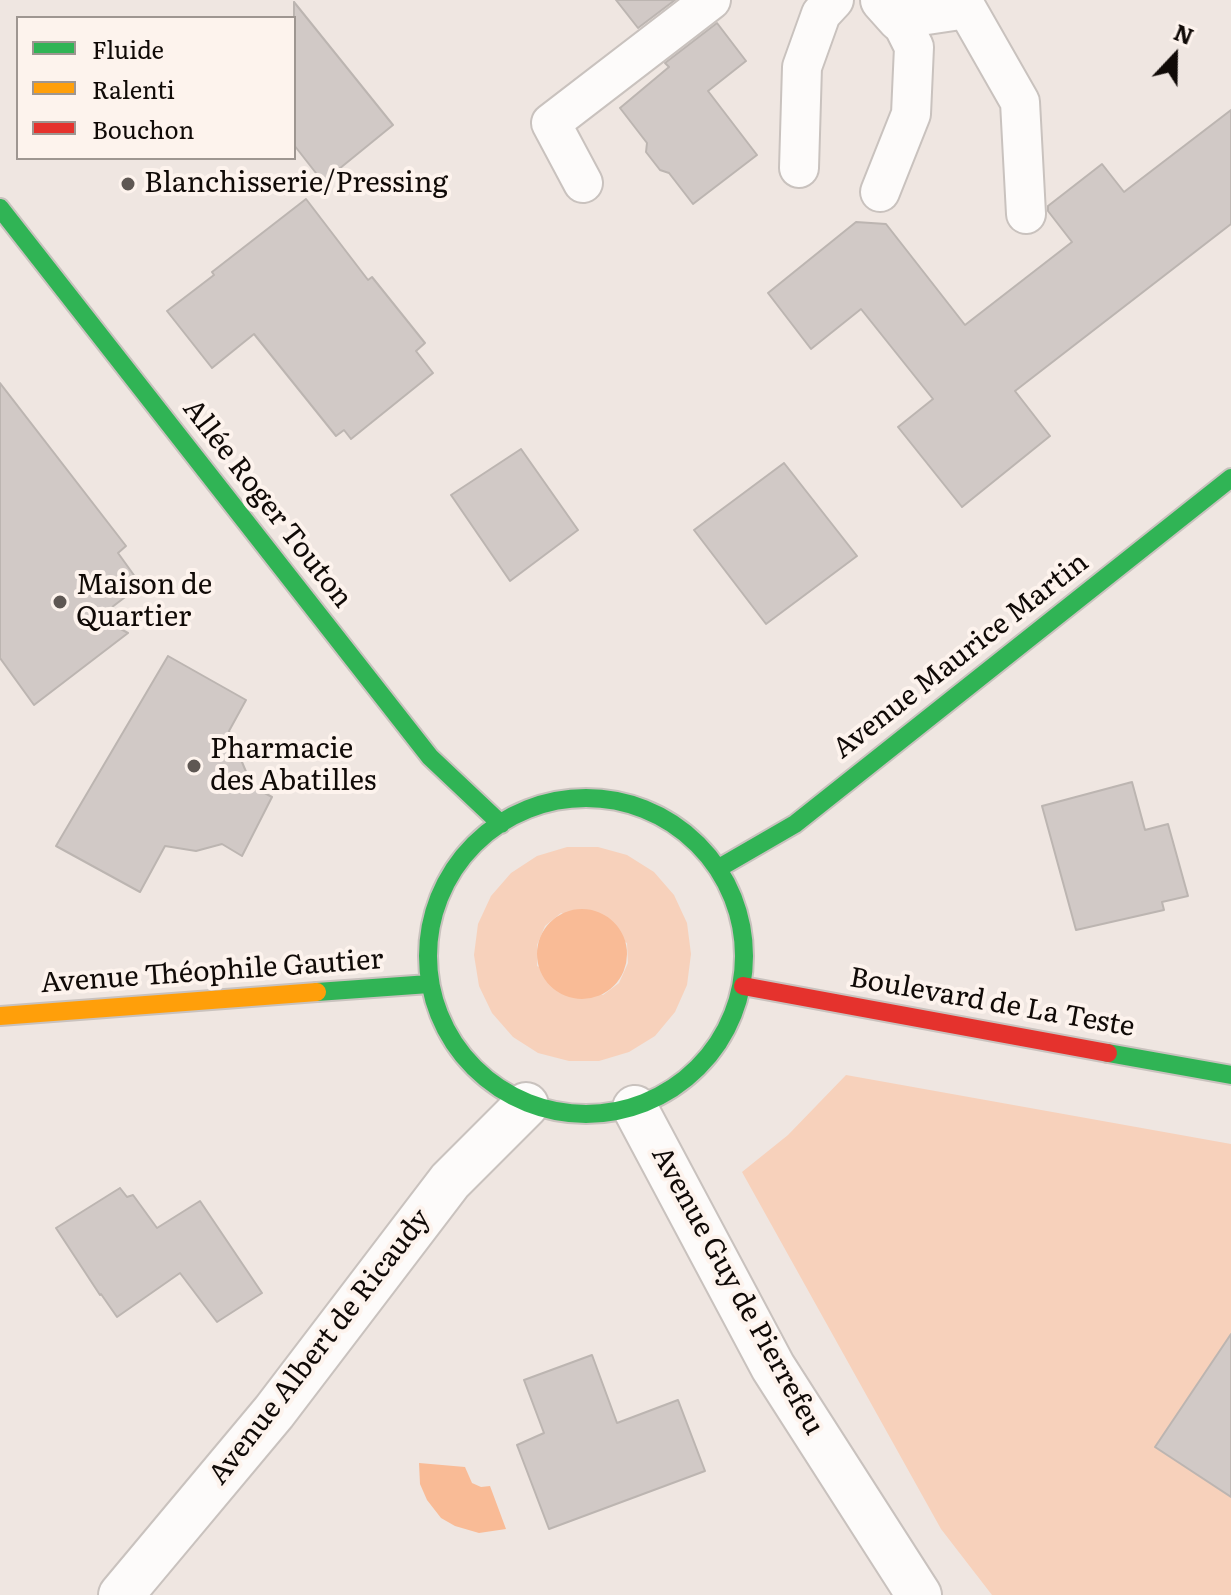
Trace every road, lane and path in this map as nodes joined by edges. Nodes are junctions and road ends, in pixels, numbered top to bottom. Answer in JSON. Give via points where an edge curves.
{"nodes":[{"id":1,"x":711,"y":0,"type":"edge"},
{"id":2,"x":834,"y":0,"type":"edge"},
{"id":3,"x":892,"y":10,"type":"edge"},
{"id":4,"x":799,"y":168,"type":"dead end"},
{"id":5,"x":583,"y":183,"type":"dead end"},
{"id":6,"x":880,"y":192,"type":"dead end"},
{"id":7,"x":0,"y":208,"type":"edge"},
{"id":8,"x":1026,"y":214,"type":"dead end"},
{"id":9,"x":1231,"y":478,"type":"edge"},
{"id":10,"x":501,"y":824,"type":"junction"},
{"id":11,"x":719,"y":868,"type":"junction"},
{"id":12,"x":429,"y":984,"type":"junction"},
{"id":13,"x":743,"y":986,"type":"junction"},
{"id":14,"x":0,"y":1016,"type":"edge"},
{"id":15,"x":1231,"y":1075,"type":"edge"},
{"id":16,"x":526,"y":1105,"type":"junction"},
{"id":17,"x":635,"y":1108,"type":"junction"},
{"id":18,"x":121,"y":1595,"type":"edge"},
{"id":19,"x":919,"y":1595,"type":"edge"}],
"edges":[{"from":1,"to":5,"type":"lane","via":[[551,123]]},
{"from":2,"to":4,"type":"lane","via":[[821,14],[802,67]]},
{"from":3,"to":6,"type":"lane","via":[[914,47],[911,114]]},
{"from":3,"to":8,"type":"lane","via":[[967,9],[1020,102]]},
{"from":7,"to":10,"type":"main road","name":"Allée Roger Touton","via":[[430,757]]},
{"from":9,"to":11,"type":"main road","name":"Avenue Maurice Martin","via":[[795,824]]},
{"from":10,"to":11,"type":"main road","via":[[555,800],[615,798],[677,825]]},
{"from":10,"to":12,"type":"main road","via":[[466,850],[436,900],[427,936]]},
{"from":11,"to":13,"type":"main road","via":[[739,912]]},
{"from":12,"to":14,"type":"main road","name":"Avenue Théophile Gautier"},
{"from":12,"to":16,"type":"main road","via":[[443,1027],[486,1081]]},
{"from":13,"to":15,"type":"main road","name":"Boulevard de La Teste"},
{"from":13,"to":17,"type":"main road","via":[[713,1053],[679,1085]]},
{"from":16,"to":17,"type":"main road","via":[[590,1116]]},
{"from":16,"to":18,"type":"street","name":"Avenue Albert de Ricaudy","via":[[450,1181],[274,1412]]},
{"from":17,"to":19,"type":"street","name":"Avenue Guy de Pierrefeu","via":[[773,1367]]}]}
